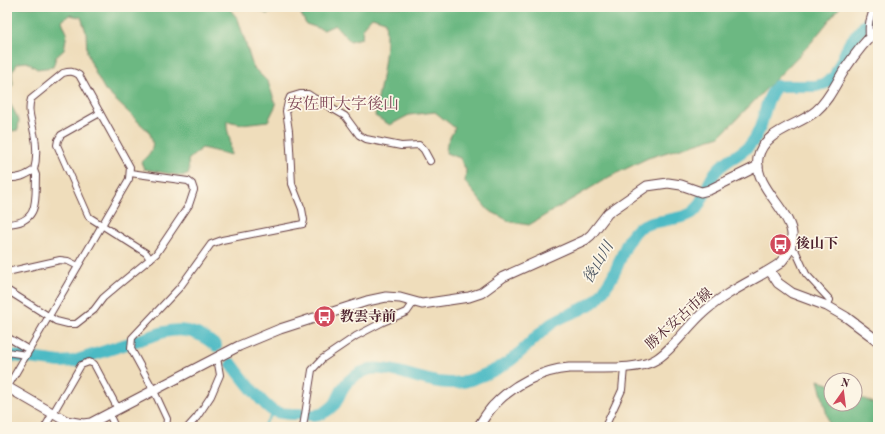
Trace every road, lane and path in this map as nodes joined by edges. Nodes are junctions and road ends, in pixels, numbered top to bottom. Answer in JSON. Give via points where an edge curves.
{"nodes":[{"id":1,"x":875,"y":7,"type":"edge"},
{"id":2,"x":878,"y":29,"type":"edge"},
{"id":3,"x":870,"y":37,"type":"junction"},
{"id":4,"x":100,"y":113,"type":"junction"},
{"id":5,"x":430,"y":161,"type":"dead end"},
{"id":6,"x":758,"y":166,"type":"junction"},
{"id":7,"x":34,"y":170,"type":"junction"},
{"id":8,"x":130,"y":173,"type":"junction"},
{"id":9,"x":7,"y":178,"type":"edge"},
{"id":10,"x":7,"y":224,"type":"edge"},
{"id":11,"x":102,"y":226,"type":"junction"},
{"id":12,"x":790,"y":249,"type":"junction"},
{"id":13,"x":150,"y":259,"type":"junction"},
{"id":14,"x":78,"y":266,"type":"junction"},
{"id":15,"x":770,"y":271,"type":"junction"},
{"id":16,"x":7,"y":272,"type":"edge"},
{"id":17,"x":7,"y":290,"type":"edge"},
{"id":18,"x":414,"y":302,"type":"junction"},
{"id":19,"x":827,"y":306,"type":"junction"},
{"id":20,"x":49,"y":316,"type":"junction"},
{"id":21,"x":7,"y":337,"type":"edge"},
{"id":22,"x":878,"y":341,"type":"edge"},
{"id":23,"x":7,"y":352,"type":"edge"},
{"id":24,"x":26,"y":355,"type":"junction"},
{"id":25,"x":217,"y":358,"type":"junction"},
{"id":26,"x":624,"y":368,"type":"junction"},
{"id":27,"x":7,"y":387,"type":"edge"},
{"id":28,"x":154,"y":391,"type":"junction"},
{"id":29,"x":118,"y":410,"type":"junction"},
{"id":30,"x":53,"y":413,"type":"junction"},
{"id":31,"x":109,"y":414,"type":"junction"},
{"id":32,"x":45,"y":427,"type":"edge"},
{"id":33,"x":115,"y":427,"type":"edge"},
{"id":34,"x":166,"y":427,"type":"edge"},
{"id":35,"x":188,"y":427,"type":"edge"},
{"id":36,"x":303,"y":427,"type":"edge"},
{"id":37,"x":478,"y":427,"type":"edge"},
{"id":38,"x":605,"y":427,"type":"edge"}],
"edges":[{"from":1,"to":3,"type":"street","via":[[870,14]]},
{"from":2,"to":3,"type":"street"},
{"from":3,"to":6,"type":"street","via":[[817,110],[781,130],[765,143],[761,149]]},
{"from":4,"to":7,"type":"street","via":[[79,75],[73,72],[63,73],[34,95],[29,104],[37,162]]},
{"from":4,"to":8,"type":"street","via":[[130,167]]},
{"from":4,"to":11,"type":"street","via":[[61,135],[57,145],[89,217]]},
{"from":5,"to":28,"type":"street","via":[[424,150],[418,146],[400,146],[366,139],[359,135],[345,116],[308,94],[290,97],[286,111],[292,184],[302,209],[303,224],[212,244],[180,287],[132,338],[131,349]]},
{"from":6,"to":12,"type":"street","via":[[761,178],[791,227]]},
{"from":6,"to":18,"type":"street","via":[[701,192],[668,183],[647,186],[608,213],[585,240],[503,277],[481,293],[469,298],[422,304]]},
{"from":7,"to":9,"type":"street","via":[[25,176]]},
{"from":7,"to":10,"type":"street","via":[[34,210],[23,221]]},
{"from":8,"to":11,"type":"street"},
{"from":8,"to":13,"type":"street","via":[[188,181],[194,190],[189,205]]},
{"from":11,"to":13,"type":"street","via":[[146,253]]},
{"from":11,"to":14,"type":"street"},
{"from":12,"to":15,"type":"street","name":"勝木安古市線"},
{"from":12,"to":19,"type":"street","via":[[796,252],[806,274],[830,300]]},
{"from":13,"to":20,"type":"street","via":[[76,324],[56,321]]},
{"from":14,"to":16,"type":"street","via":[[60,260]]},
{"from":14,"to":20,"type":"street"},
{"from":15,"to":19,"type":"street","via":[[778,283],[792,293]]},
{"from":15,"to":26,"type":"street","name":"勝木安古市線","via":[[718,300],[689,326],[664,355],[652,362]]},
{"from":17,"to":20,"type":"street"},
{"from":18,"to":25,"type":"street","via":[[400,298],[367,301],[280,329]]},
{"from":18,"to":36,"type":"street","via":[[407,312],[356,336],[322,359],[312,370]]},
{"from":19,"to":22,"type":"street"},
{"from":20,"to":24,"type":"street"},
{"from":21,"to":24,"type":"street"},
{"from":23,"to":24,"type":"street"},
{"from":24,"to":27,"type":"street"},
{"from":25,"to":28,"type":"street"},
{"from":25,"to":35,"type":"street","via":[[220,375],[211,396]]},
{"from":26,"to":37,"type":"street","name":"勝木安古市線","via":[[568,368],[528,380],[508,391]]},
{"from":26,"to":38,"type":"street","via":[[622,390]]},
{"from":27,"to":30,"type":"street"},
{"from":28,"to":29,"type":"street"},
{"from":28,"to":34,"type":"street","via":[[167,419]]},
{"from":29,"to":30,"type":"street","via":[[94,364],[89,362],[81,365]]},
{"from":29,"to":31,"type":"street"},
{"from":30,"to":31,"type":"street","via":[[66,421],[83,424],[92,423]]},
{"from":30,"to":32,"type":"street"},
{"from":31,"to":33,"type":"street"}]}
